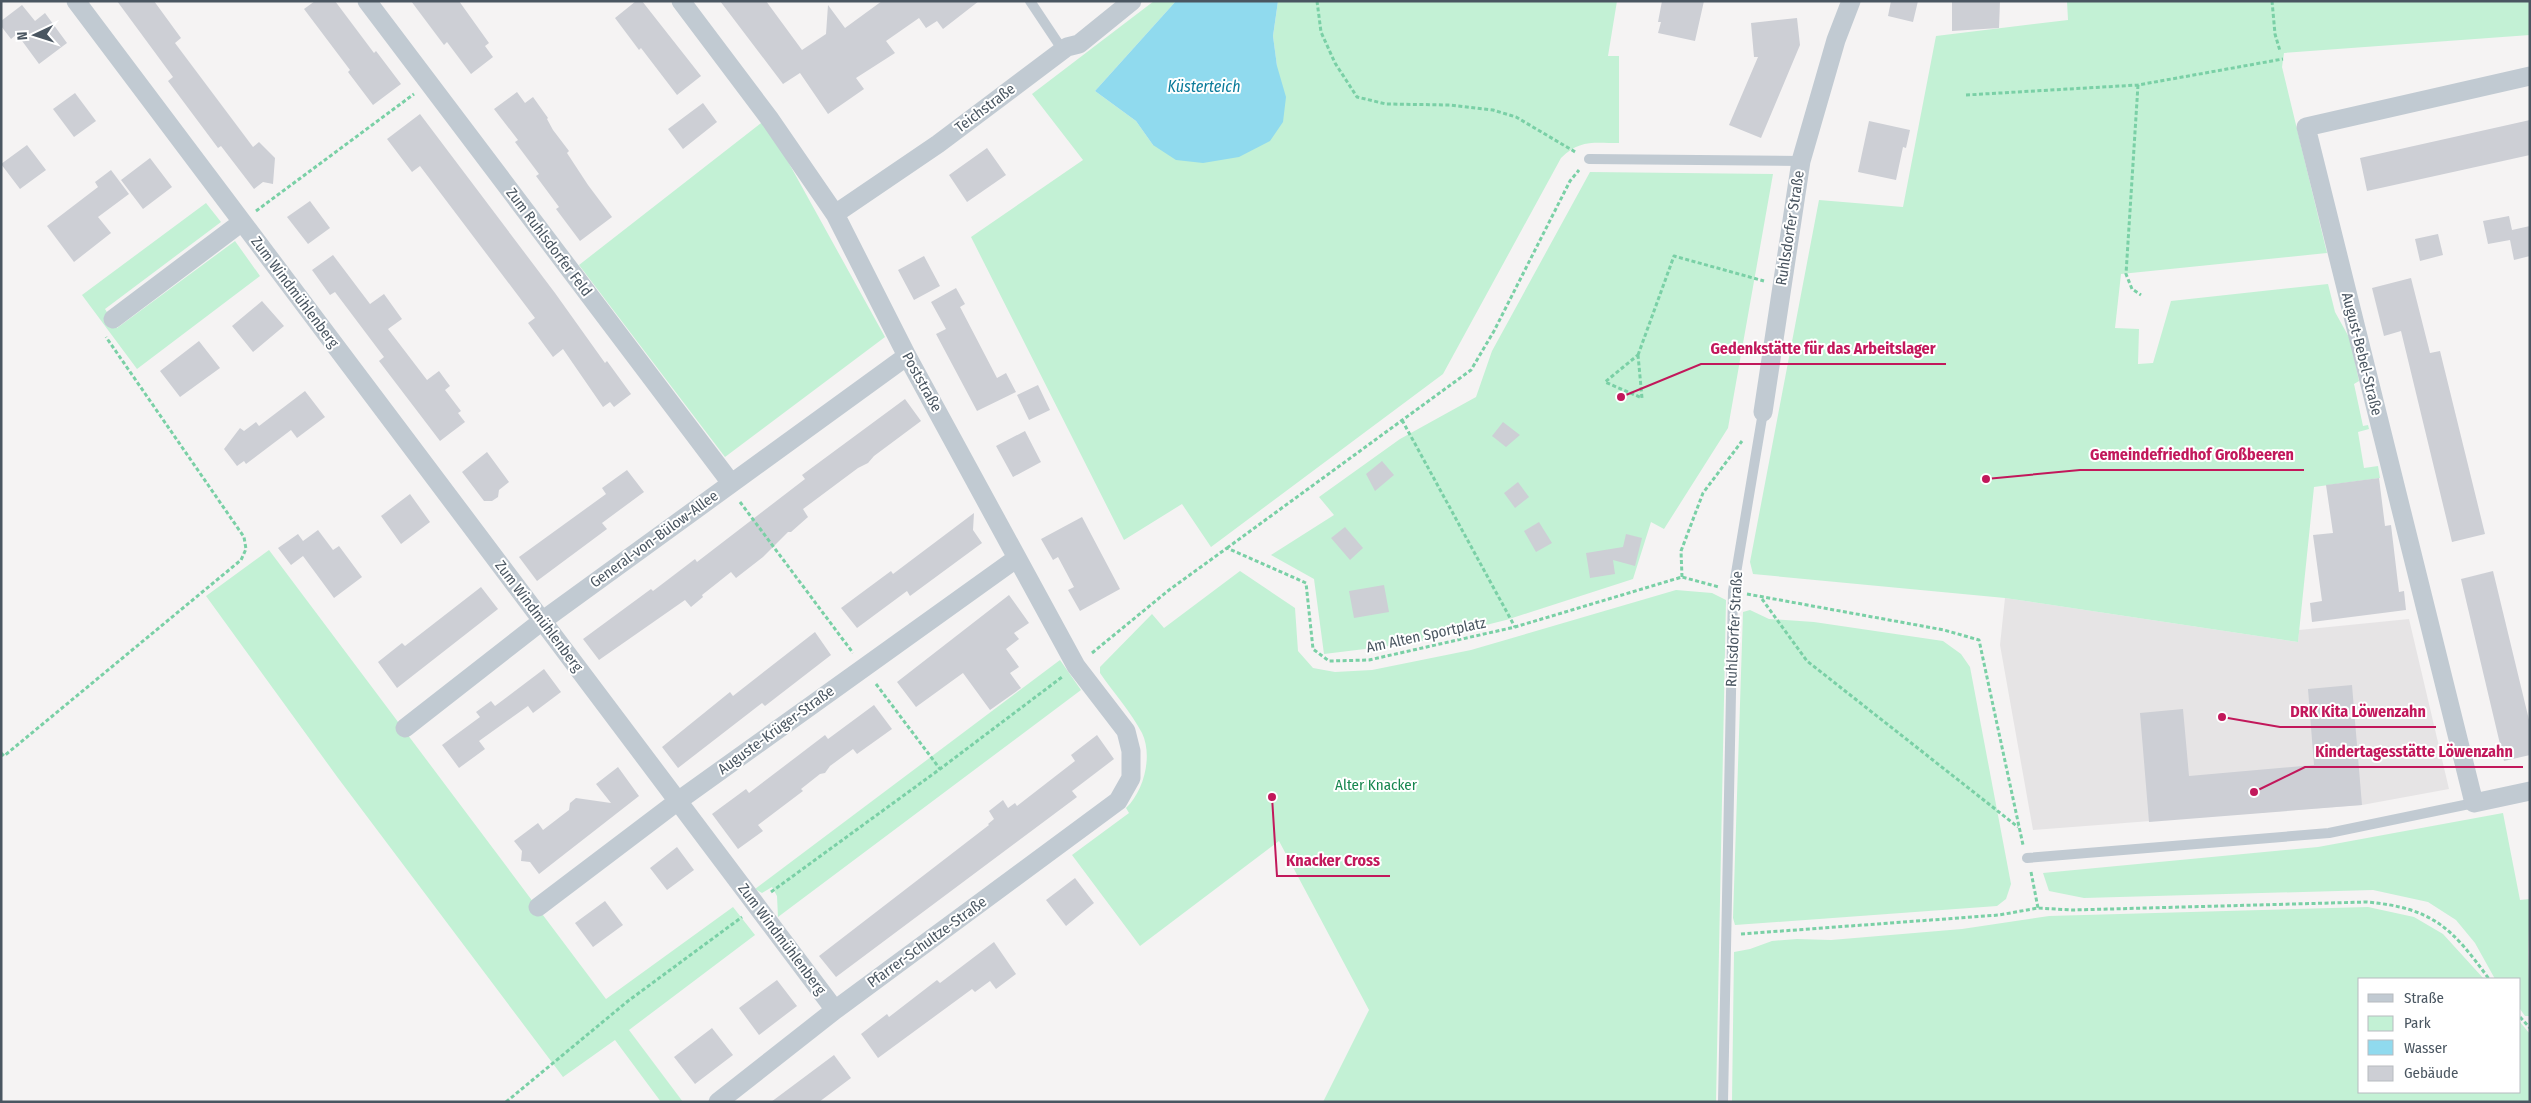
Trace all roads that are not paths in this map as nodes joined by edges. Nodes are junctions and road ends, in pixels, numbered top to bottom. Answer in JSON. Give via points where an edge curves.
{"nodes":[{"id":1,"x":76,"y":1,"type":"edge"},
{"id":2,"x":367,"y":1,"type":"edge"},
{"id":3,"x":681,"y":1,"type":"edge"},
{"id":4,"x":1030,"y":1,"type":"edge"},
{"id":5,"x":1132,"y":1,"type":"edge"},
{"id":6,"x":1851,"y":1,"type":"edge"},
{"id":7,"x":1067,"y":47,"type":"junction"},
{"id":8,"x":2530,"y":76,"type":"edge"},
{"id":9,"x":1589,"y":160,"type":"road end"},
{"id":10,"x":1801,"y":161,"type":"junction"},
{"id":11,"x":835,"y":214,"type":"junction"},
{"id":12,"x":242,"y":222,"type":"junction"},
{"id":13,"x":113,"y":319,"type":"road end"},
{"id":14,"x":907,"y":356,"type":"junction"},
{"id":15,"x":1763,"y":412,"type":"joint"},
{"id":16,"x":731,"y":483,"type":"junction"},
{"id":17,"x":1017,"y":558,"type":"junction"},
{"id":18,"x":542,"y":621,"type":"junction"},
{"id":19,"x":405,"y":728,"type":"dead end"},
{"id":20,"x":1131,"y":778,"type":"joint"},
{"id":21,"x":2530,"y":791,"type":"edge"},
{"id":22,"x":678,"y":801,"type":"junction"},
{"id":23,"x":2474,"y":803,"type":"junction"},
{"id":24,"x":2027,"y":858,"type":"road end"},
{"id":25,"x":538,"y":907,"type":"dead end"},
{"id":26,"x":835,"y":1010,"type":"junction"},
{"id":27,"x":718,"y":1102,"type":"edge"},
{"id":28,"x":1723,"y":1102,"type":"edge"}],
"edges":[{"from":1,"to":12,"type":"street","name":"Zum Windmühlenberg"},
{"from":2,"to":16,"type":"street","name":"Zum Ruhlsdorfer Feld"},
{"from":3,"to":11,"type":"street","name":"Poststraße","via":[[769,118]]},
{"from":4,"to":7,"type":"lane","via":[[1058,43]]},
{"from":5,"to":7,"type":"street","name":"Teichstraße","via":[[1079,44]]},
{"from":6,"to":10,"type":"street","name":"Ruhlsdorfer Straße","via":[[1836,40]]},
{"from":7,"to":11,"type":"street","name":"Teichstraße","via":[[938,144]]},
{"from":8,"to":23,"type":"street","name":"August-Bebel-Straße","via":[[2306,127]]},
{"from":9,"to":10,"type":"lane","name":"Ruhlsdorfer Straße"},
{"from":10,"to":15,"type":"street","name":"Ruhlsdorfer Straße"},
{"from":11,"to":14,"type":"street","name":"Poststraße"},
{"from":12,"to":13,"type":"street","name":"Zum Windmühlenberg"},
{"from":12,"to":18,"type":"street","name":"Zum Windmühlenberg"},
{"from":14,"to":16,"type":"street","name":"General-von-Bülow-Allee"},
{"from":14,"to":17,"type":"street","name":"Poststraße"},
{"from":15,"to":28,"type":"lane","name":"Ruhlsdorfer Straße","via":[[1733,591]]},
{"from":16,"to":18,"type":"street","name":"General-von-Bülow-Allee"},
{"from":17,"to":20,"type":"street","name":"Poststraße","via":[[1076,666],[1126,731],[1131,751]]},
{"from":17,"to":22,"type":"street","name":"Auguste-Krüger-Straße"},
{"from":18,"to":19,"type":"street","name":"General-von-Bülow-Allee"},
{"from":18,"to":22,"type":"street","name":"Zum Windmühlenberg"},
{"from":20,"to":26,"type":"street","name":"Pfarrer-Schultze-Straße","via":[[1118,801]]},
{"from":21,"to":23,"type":"street"},
{"from":22,"to":25,"type":"street","name":"Auguste-Krüger-Straße"},
{"from":22,"to":26,"type":"street","name":"Zum Windmühlenberg"},
{"from":23,"to":24,"type":"lane","via":[[2329,833]]},
{"from":26,"to":27,"type":"street","name":"Pfarrer-Schultze-Straße"}]}
